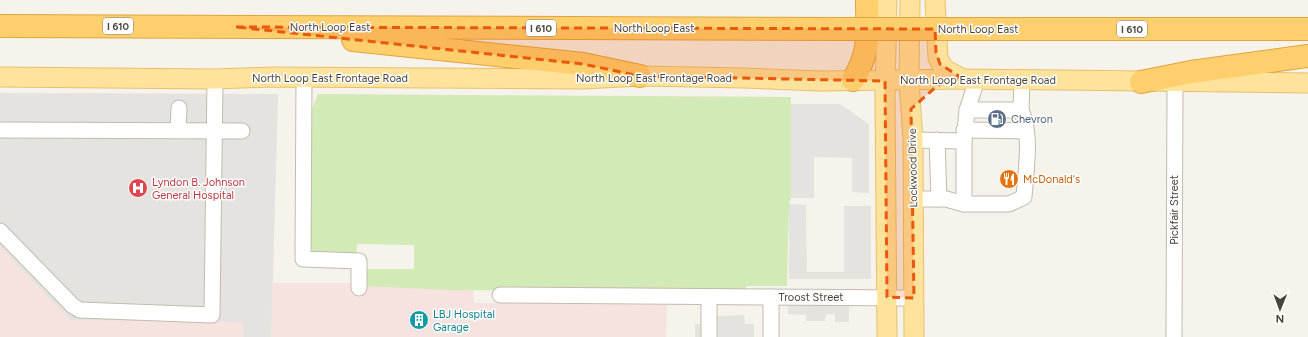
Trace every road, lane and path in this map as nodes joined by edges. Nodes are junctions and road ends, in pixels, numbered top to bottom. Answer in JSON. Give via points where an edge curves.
{"nodes":[{"id":1,"x":867,"y":0,"type":"edge"},
{"id":2,"x":887,"y":0,"type":"edge"},
{"id":3,"x":910,"y":0,"type":"edge"},
{"id":4,"x":935,"y":0,"type":"edge"},
{"id":5,"x":0,"y":26,"type":"edge"},
{"id":6,"x":236,"y":27,"type":"junction"},
{"id":7,"x":1308,"y":30,"type":"edge"},
{"id":8,"x":1308,"y":56,"type":"edge"},
{"id":9,"x":640,"y":76,"type":"junction"},
{"id":10,"x":0,"y":77,"type":"edge"},
{"id":11,"x":304,"y":78,"type":"junction"},
{"id":12,"x":853,"y":80,"type":"junction"},
{"id":13,"x":885,"y":80,"type":"junction"},
{"id":14,"x":964,"y":80,"type":"junction"},
{"id":15,"x":1022,"y":80,"type":"junction"},
{"id":16,"x":909,"y":81,"type":"junction"},
{"id":17,"x":1141,"y":82,"type":"junction"},
{"id":18,"x":1175,"y":82,"type":"junction"},
{"id":19,"x":1308,"y":83,"type":"edge"},
{"id":20,"x":215,"y":86,"type":"junction"},
{"id":21,"x":178,"y":108,"type":"dead end"},
{"id":22,"x":911,"y":109,"type":"junction"},
{"id":23,"x":967,"y":110,"type":"junction"},
{"id":24,"x":1021,"y":110,"type":"junction"},
{"id":25,"x":0,"y":130,"type":"edge"},
{"id":26,"x":178,"y":130,"type":"junction"},
{"id":27,"x":214,"y":130,"type":"junction"},
{"id":28,"x":242,"y":131,"type":"dead end"},
{"id":29,"x":1026,"y":131,"type":"junction"},
{"id":30,"x":964,"y":135,"type":"junction"},
{"id":31,"x":913,"y":140,"type":"junction"},
{"id":32,"x":937,"y":140,"type":"junction"},
{"id":33,"x":913,"y":199,"type":"junction"},
{"id":34,"x":939,"y":199,"type":"junction"},
{"id":35,"x":964,"y":204,"type":"junction"},
{"id":36,"x":0,"y":231,"type":"edge"},
{"id":37,"x":359,"y":288,"type":"dead end"},
{"id":38,"x":500,"y":295,"type":"dead end"},
{"id":39,"x":709,"y":297,"type":"junction"},
{"id":40,"x":771,"y":297,"type":"junction"},
{"id":41,"x":887,"y":297,"type":"junction"},
{"id":42,"x":914,"y":298,"type":"junction"},
{"id":43,"x":709,"y":337,"type":"edge"},
{"id":44,"x":771,"y":337,"type":"edge"},
{"id":45,"x":887,"y":337,"type":"edge"},
{"id":46,"x":914,"y":337,"type":"edge"},
{"id":47,"x":1174,"y":337,"type":"edge"}],
"edges":[{"from":1,"to":12,"type":"highway","via":[[865,59]]},
{"from":2,"to":13,"type":"main road"},
{"from":3,"to":16,"type":"main road","name":"Lockwood Drive"},
{"from":4,"to":14,"type":"main road","via":[[938,58],[944,69]]},
{"from":5,"to":6,"type":"highway","name":"North Loop East","number":"I 610"},
{"from":6,"to":7,"type":"highway","name":"North Loop East","number":"I 610","bridge":true},
{"from":6,"to":9,"type":"highway","via":[[583,64]]},
{"from":8,"to":17,"type":"highway","via":[[1191,72]]},
{"from":9,"to":11,"type":"main road","name":"North Loop East Frontage Road"},
{"from":9,"to":12,"type":"main road","name":"North Loop East Frontage Road"},
{"from":10,"to":20,"type":"main road","name":"North Loop East Frontage Road"},
{"from":11,"to":20,"type":"main road","name":"North Loop East Frontage Road"},
{"from":11,"to":37,"type":"street","via":[[303,259],[359,262]]},
{"from":12,"to":13,"type":"main road","name":"North Loop East Frontage Road"},
{"from":13,"to":16,"type":"main road","name":"North Loop East Frontage Road"},
{"from":13,"to":41,"type":"main road"},
{"from":14,"to":15,"type":"main road","name":"North Loop East Frontage Road"},
{"from":14,"to":16,"type":"main road","name":"North Loop East Frontage Road"},
{"from":14,"to":22,"type":"main road","via":[[932,90]]},
{"from":14,"to":23,"type":"street"},
{"from":15,"to":17,"type":"main road","name":"North Loop East Frontage Road"},
{"from":15,"to":24,"type":"street"},
{"from":16,"to":22,"type":"main road","name":"Lockwood Drive"},
{"from":17,"to":18,"type":"main road","name":"North Loop East Frontage Road"},
{"from":18,"to":19,"type":"main road","name":"North Loop East Frontage Road"},
{"from":18,"to":47,"type":"street","name":"Pickfair Street"},
{"from":20,"to":27,"type":"street"},
{"from":21,"to":26,"type":"street"},
{"from":22,"to":31,"type":"main road","name":"Lockwood Drive"},
{"from":23,"to":24,"type":"street"},
{"from":23,"to":30,"type":"street"},
{"from":24,"to":29,"type":"street","via":[[1026,122]]},
{"from":25,"to":26,"type":"street"},
{"from":26,"to":27,"type":"street"},
{"from":27,"to":28,"type":"street"},
{"from":27,"to":36,"type":"street","via":[[212,314],[80,310],[73,306]]},
{"from":29,"to":30,"type":"street"},
{"from":29,"to":35,"type":"street","via":[[1024,197],[1009,204]]},
{"from":30,"to":32,"type":"street"},
{"from":30,"to":35,"type":"street"},
{"from":31,"to":32,"type":"street"},
{"from":31,"to":33,"type":"main road","name":"Lockwood Drive"},
{"from":32,"to":34,"type":"street"},
{"from":33,"to":34,"type":"street"},
{"from":33,"to":42,"type":"main road","name":"Lockwood Drive"},
{"from":34,"to":35,"type":"street"},
{"from":38,"to":39,"type":"street","name":"Troost Street"},
{"from":39,"to":40,"type":"street","name":"Troost Street"},
{"from":39,"to":43,"type":"street"},
{"from":40,"to":41,"type":"street","name":"Troost Street"},
{"from":40,"to":44,"type":"street"},
{"from":41,"to":42,"type":"street","name":"Troost Street"},
{"from":41,"to":45,"type":"main road"},
{"from":42,"to":46,"type":"main road","name":"Lockwood Drive"}]}
